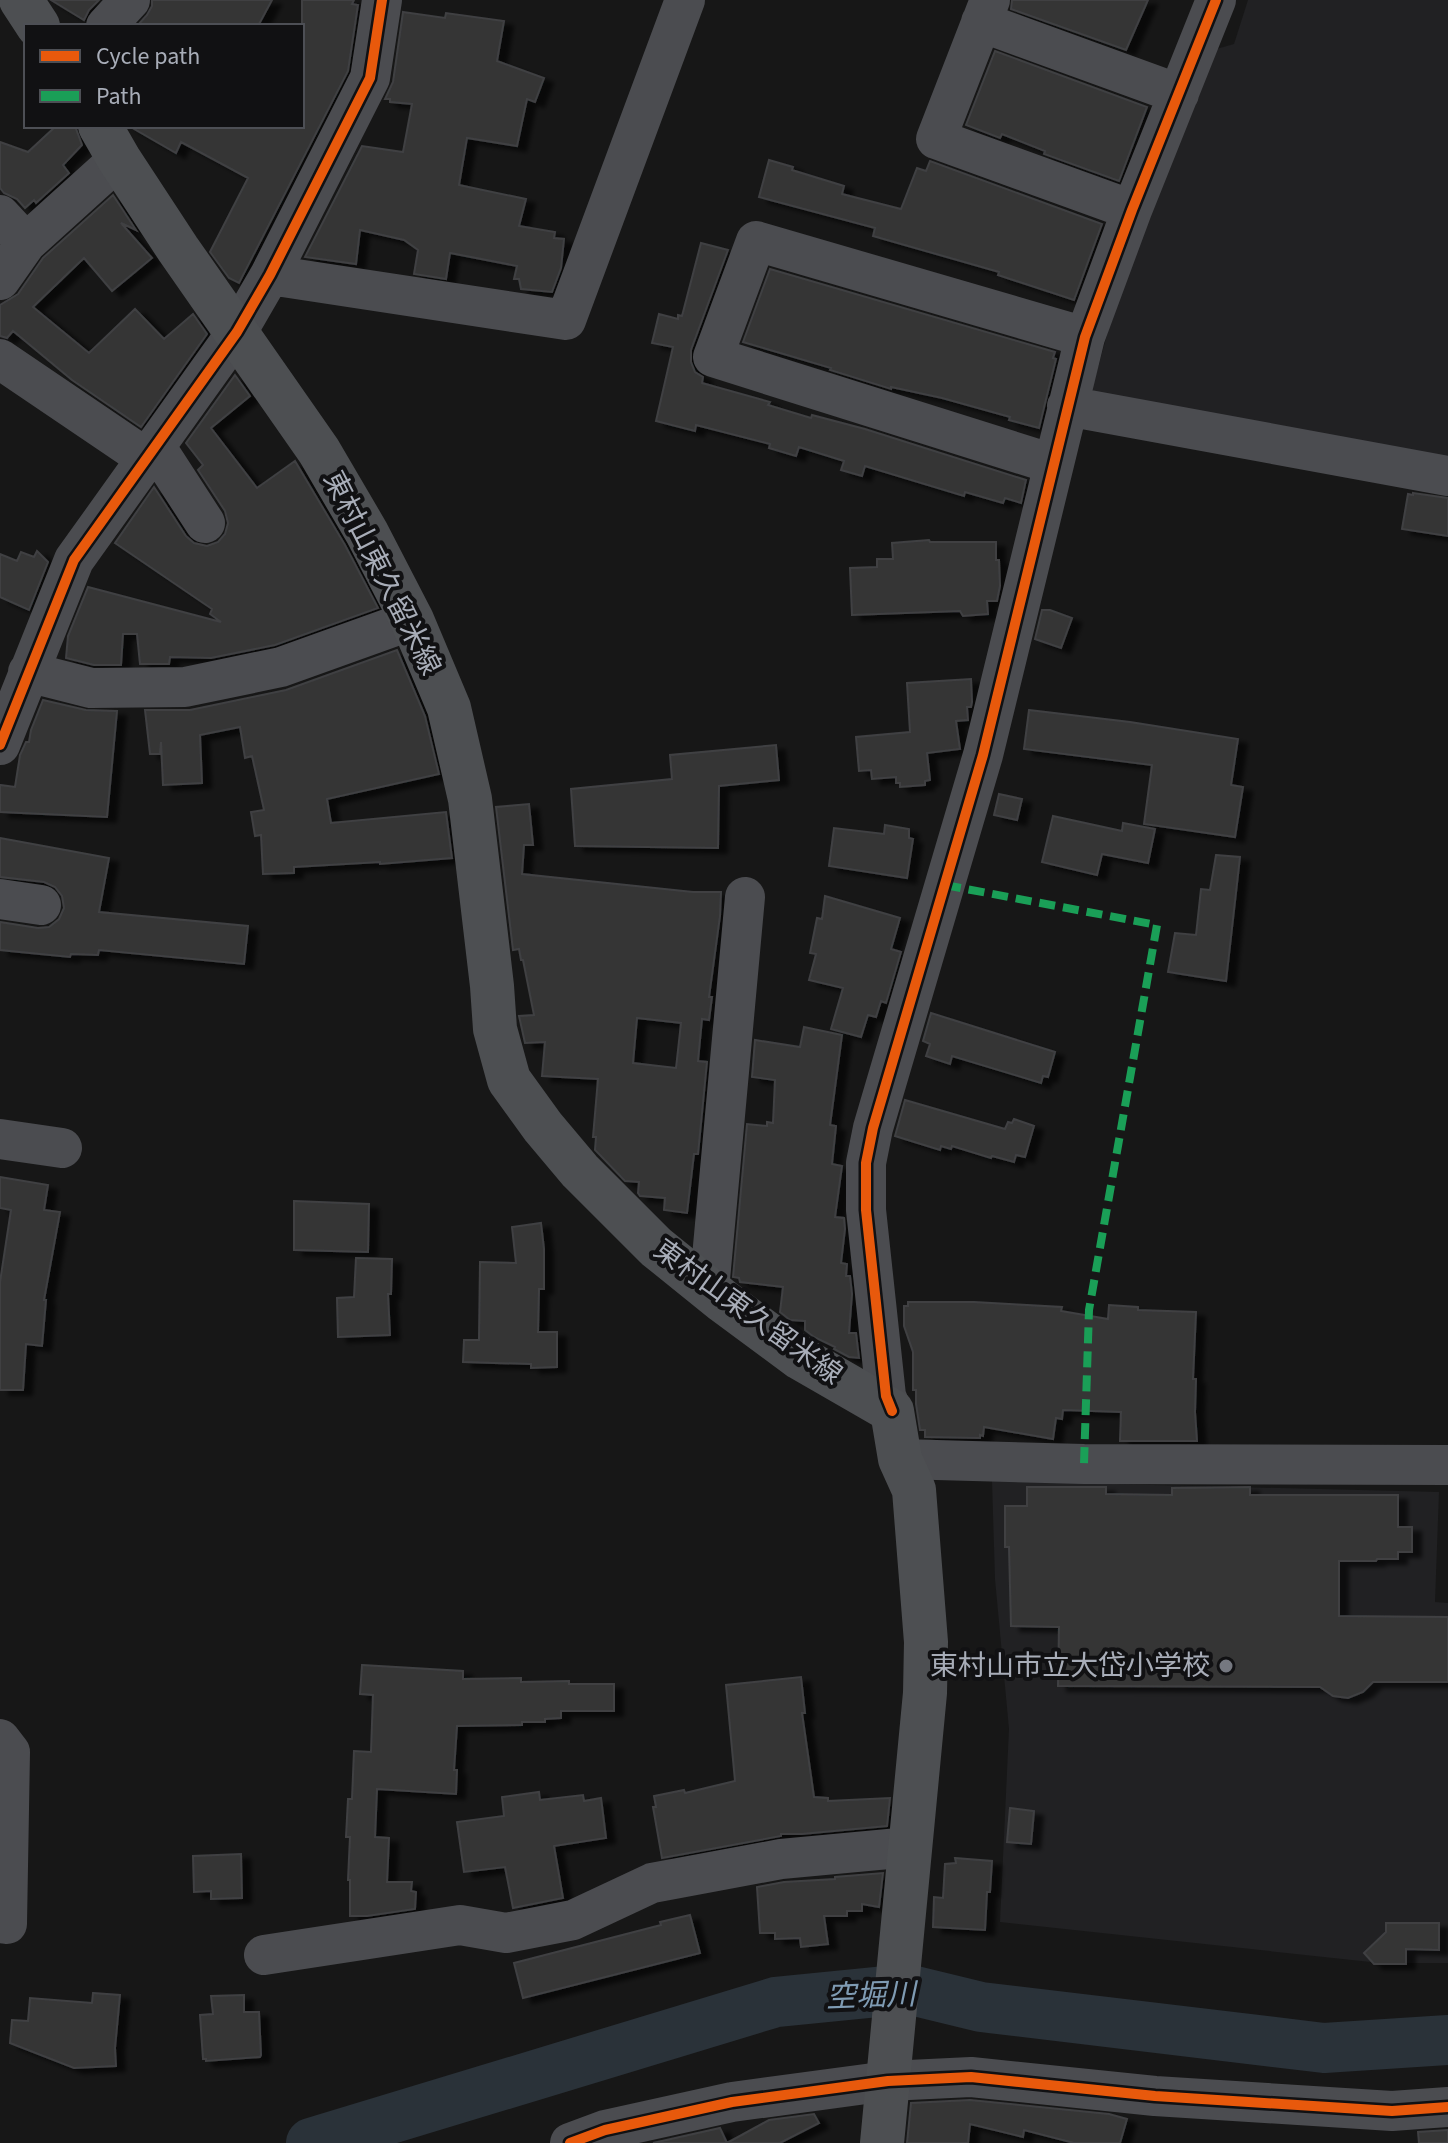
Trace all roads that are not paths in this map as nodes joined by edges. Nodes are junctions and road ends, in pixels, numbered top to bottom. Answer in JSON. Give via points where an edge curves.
{"nodes":[{"id":1,"x":21,"y":0,"type":"edge"},
{"id":2,"x":130,"y":0,"type":"edge"},
{"id":3,"x":382,"y":0,"type":"edge"},
{"id":4,"x":685,"y":0,"type":"edge"},
{"id":5,"x":1216,"y":0,"type":"edge"},
{"id":6,"x":986,"y":11,"type":"edge"},
{"id":7,"x":37,"y":24,"type":"edge"},
{"id":8,"x":108,"y":24,"type":"edge"},
{"id":9,"x":1179,"y":94,"type":"junction"},
{"id":10,"x":109,"y":143,"type":"edge"},
{"id":11,"x":1132,"y":210,"type":"junction"},
{"id":12,"x":13,"y":229,"type":"edge"},
{"id":13,"x":270,"y":275,"type":"junction"},
{"id":14,"x":0,"y":280,"type":"edge"},
{"id":15,"x":237,"y":332,"type":"junction"},
{"id":16,"x":1085,"y":337,"type":"junction"},
{"id":17,"x":0,"y":359,"type":"edge"},
{"id":18,"x":1067,"y":406,"type":"junction"},
{"id":19,"x":150,"y":452,"type":"junction"},
{"id":20,"x":1053,"y":464,"type":"junction"},
{"id":21,"x":1448,"y":476,"type":"edge"},
{"id":22,"x":205,"y":523,"type":"dead end"},
{"id":23,"x":412,"y":620,"type":"junction"},
{"id":24,"x":28,"y":672,"type":"junction"},
{"id":25,"x":0,"y":745,"type":"edge"},
{"id":26,"x":745,"y":897,"type":"dead end"},
{"id":27,"x":0,"y":899,"type":"edge"},
{"id":28,"x":41,"y":905,"type":"dead end"},
{"id":29,"x":0,"y":1139,"type":"edge"},
{"id":30,"x":62,"y":1148,"type":"dead end"},
{"id":31,"x":709,"y":1290,"type":"junction"},
{"id":32,"x":892,"y":1411,"type":"junction"},
{"id":33,"x":900,"y":1459,"type":"junction"},
{"id":34,"x":1448,"y":1465,"type":"edge"},
{"id":35,"x":0,"y":1739,"type":"edge"},
{"id":36,"x":910,"y":1847,"type":"junction"},
{"id":37,"x":4,"y":1923,"type":"edge"},
{"id":38,"x":264,"y":1955,"type":"dead end"},
{"id":39,"x":888,"y":2079,"type":"junction"},
{"id":40,"x":1448,"y":2107,"type":"edge"},
{"id":41,"x":570,"y":2143,"type":"edge"},
{"id":42,"x":882,"y":2143,"type":"edge"}],
"edges":[{"from":1,"to":7,"type":"main road"},
{"from":2,"to":8,"type":"street"},
{"from":3,"to":13,"type":"street","via":[[370,78]]},
{"from":4,"to":13,"type":"street","via":[[566,320]]},
{"from":5,"to":9,"type":"street"},
{"from":6,"to":9,"type":"street"},
{"from":6,"to":11,"type":"street","via":[[936,139]]},
{"from":9,"to":11,"type":"street"},
{"from":10,"to":12,"type":"street"},
{"from":10,"to":15,"type":"main road","name":"東村山東久留米線"},
{"from":11,"to":16,"type":"street"},
{"from":12,"to":14,"type":"street"},
{"from":13,"to":15,"type":"street"},
{"from":15,"to":19,"type":"street"},
{"from":15,"to":23,"type":"main road","name":"東村山東久留米線","via":[[319,451]]},
{"from":16,"to":18,"type":"street"},
{"from":16,"to":20,"type":"street","via":[[756,241],[713,357]]},
{"from":17,"to":19,"type":"street"},
{"from":18,"to":20,"type":"street"},
{"from":18,"to":21,"type":"street"},
{"from":19,"to":22,"type":"street"},
{"from":19,"to":24,"type":"street","via":[[74,560]]},
{"from":20,"to":32,"type":"street","via":[[983,755],[866,1163],[866,1210],[886,1396]]},
{"from":23,"to":24,"type":"street","via":[[281,667],[185,687],[91,688]]},
{"from":23,"to":31,"type":"main road","name":"東村山東久留米線","via":[[449,708],[470,799],[495,1029],[509,1080],[580,1171],[656,1247]]},
{"from":24,"to":25,"type":"street"},
{"from":26,"to":31,"type":"street"},
{"from":27,"to":28,"type":"street"},
{"from":29,"to":30,"type":"street"},
{"from":31,"to":32,"type":"main road","name":"東村山東久留米線","via":[[800,1358]]},
{"from":32,"to":33,"type":"main road"},
{"from":33,"to":34,"type":"street"},
{"from":33,"to":36,"type":"main road","via":[[914,1490],[926,1642]]},
{"from":35,"to":37,"type":"street","via":[[10,1752]]},
{"from":36,"to":38,"type":"street","via":[[781,1859],[652,1883],[573,1920],[506,1933],[460,1925]]},
{"from":36,"to":39,"type":"main road"},
{"from":39,"to":40,"type":"street","via":[[971,2077],[1155,2096],[1392,2111]]},
{"from":39,"to":41,"type":"street","via":[[732,2102],[605,2130]]},
{"from":39,"to":42,"type":"main road"}]}
